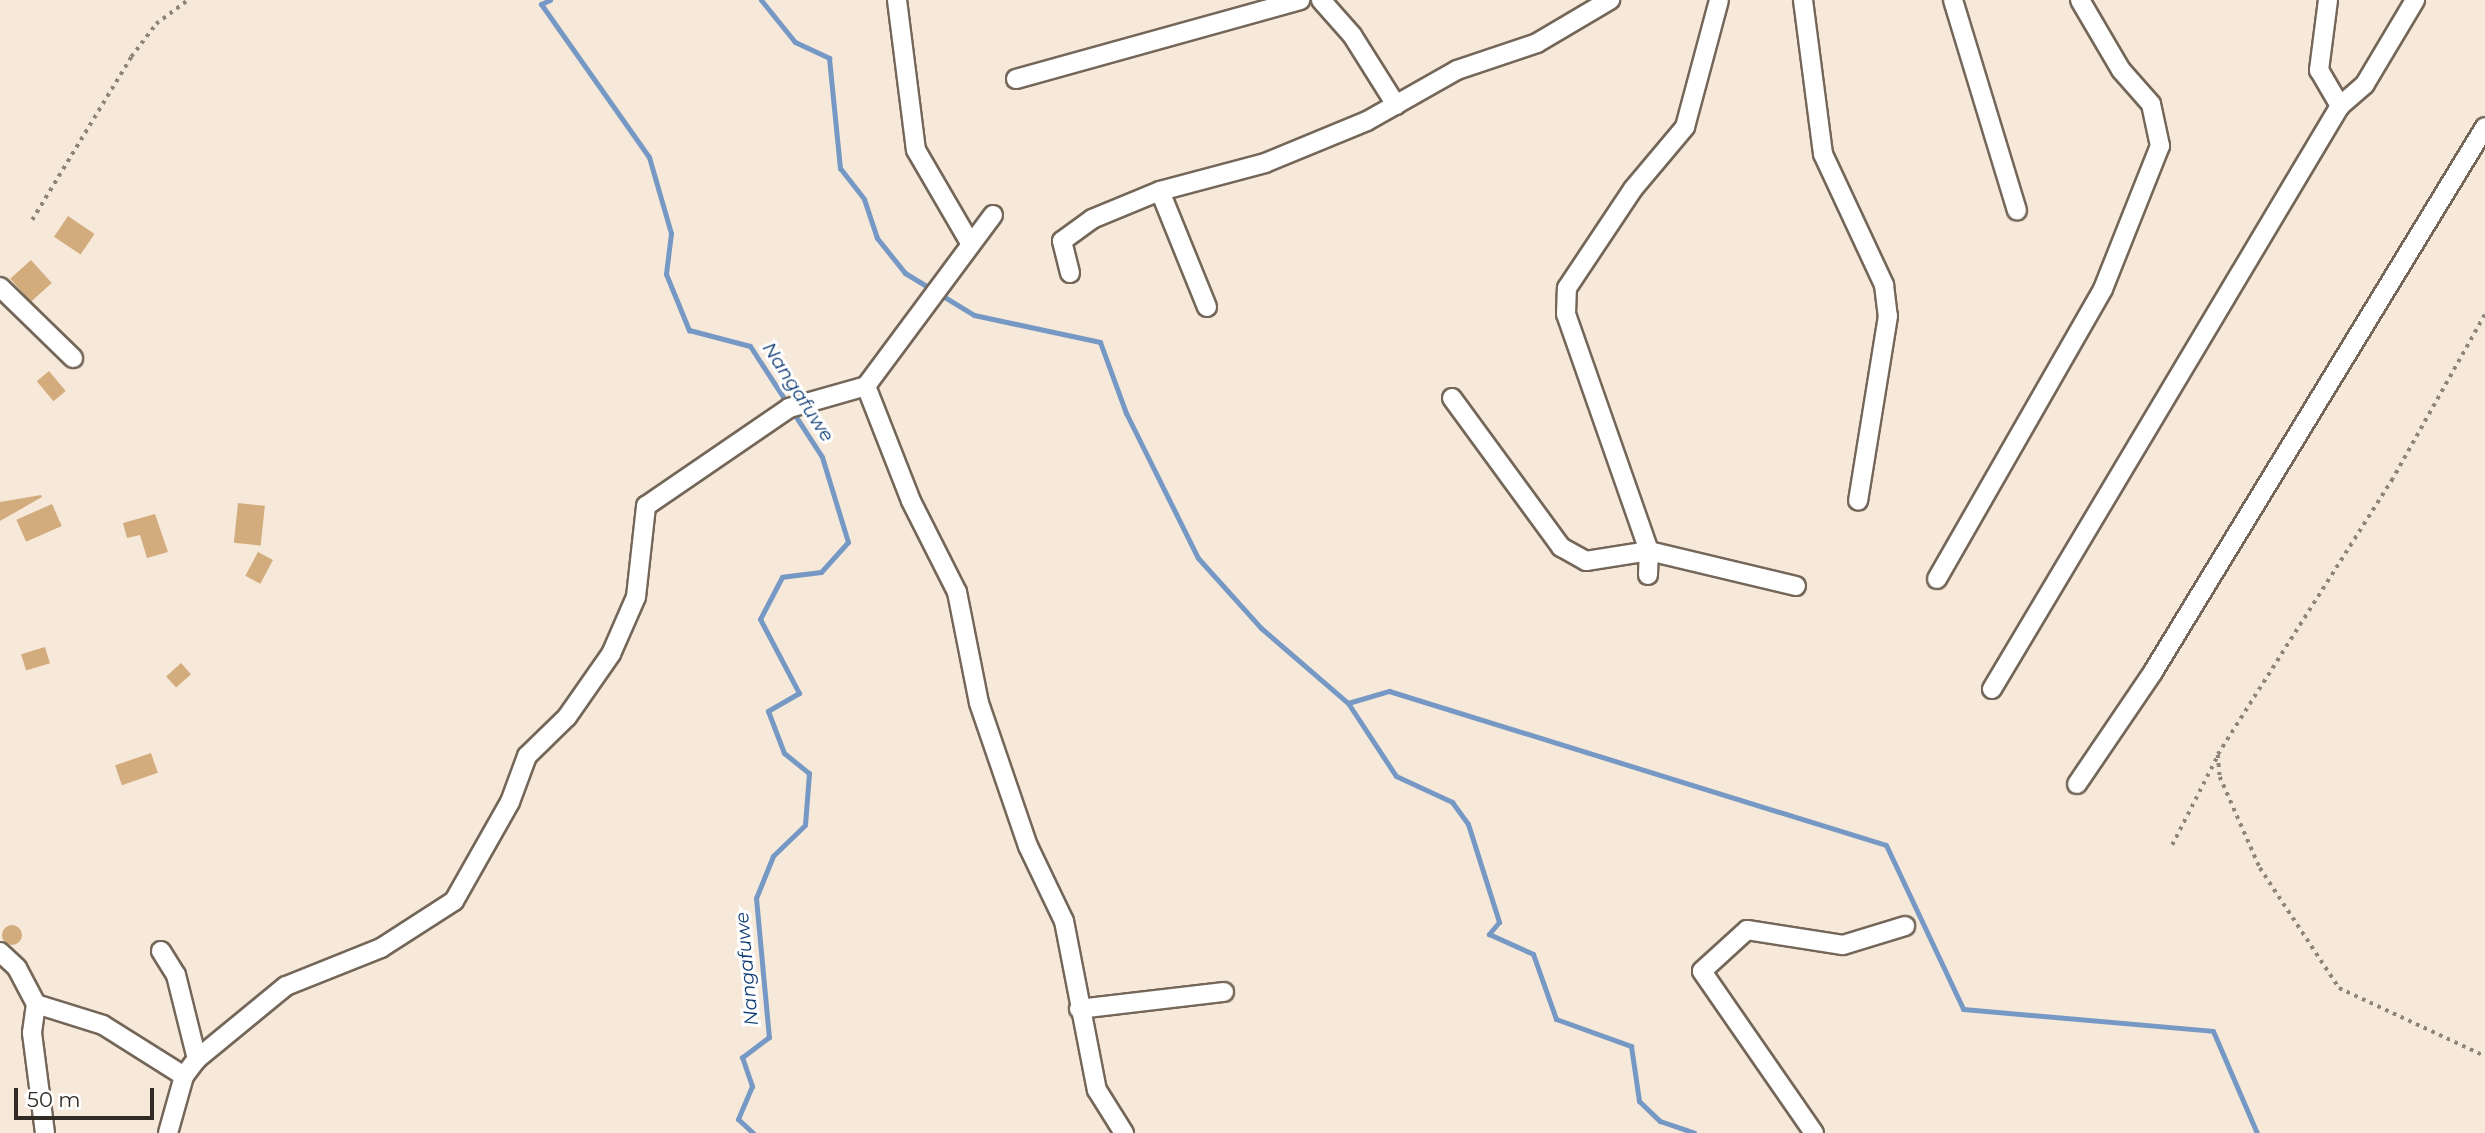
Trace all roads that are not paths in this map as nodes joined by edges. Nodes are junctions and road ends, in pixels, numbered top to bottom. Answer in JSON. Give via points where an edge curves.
{"nodes":[{"id":1,"x":897,"y":0,"type":"edge"},
{"id":2,"x":1300,"y":0,"type":"edge"},
{"id":3,"x":1321,"y":0,"type":"edge"},
{"id":4,"x":1610,"y":0,"type":"edge"},
{"id":5,"x":1719,"y":0,"type":"edge"},
{"id":6,"x":1803,"y":0,"type":"edge"},
{"id":7,"x":1952,"y":0,"type":"edge"},
{"id":8,"x":2080,"y":0,"type":"edge"},
{"id":9,"x":2328,"y":0,"type":"edge"},
{"id":10,"x":2415,"y":0,"type":"edge"},
{"id":11,"x":1016,"y":79,"type":"dead end"},
{"id":12,"x":1396,"y":106,"type":"junction"},
{"id":13,"x":2340,"y":106,"type":"junction"},
{"id":14,"x":2485,"y":127,"type":"edge"},
{"id":15,"x":1160,"y":191,"type":"junction"},
{"id":16,"x":2017,"y":211,"type":"dead end"},
{"id":17,"x":993,"y":215,"type":"dead end"},
{"id":18,"x":969,"y":241,"type":"junction"},
{"id":19,"x":1070,"y":273,"type":"dead end"},
{"id":20,"x":0,"y":288,"type":"edge"},
{"id":21,"x":1207,"y":307,"type":"dead end"},
{"id":22,"x":72,"y":358,"type":"dead end"},
{"id":23,"x":866,"y":386,"type":"junction"},
{"id":24,"x":1452,"y":398,"type":"dead end"},
{"id":25,"x":1858,"y":501,"type":"dead end"},
{"id":26,"x":1649,"y":551,"type":"junction"},
{"id":27,"x":1648,"y":575,"type":"dead end"},
{"id":28,"x":1937,"y":579,"type":"dead end"},
{"id":29,"x":1796,"y":586,"type":"dead end"},
{"id":30,"x":1992,"y":689,"type":"dead end"},
{"id":31,"x":2077,"y":784,"type":"dead end"},
{"id":32,"x":1905,"y":926,"type":"dead end"},
{"id":33,"x":160,"y":951,"type":"dead end"},
{"id":34,"x":0,"y":952,"type":"edge"},
{"id":35,"x":1224,"y":992,"type":"dead end"},
{"id":36,"x":36,"y":1004,"type":"junction"},
{"id":37,"x":1079,"y":1009,"type":"junction"},
{"id":38,"x":197,"y":1059,"type":"junction"},
{"id":39,"x":184,"y":1076,"type":"junction"},
{"id":40,"x":45,"y":1133,"type":"edge"},
{"id":41,"x":168,"y":1133,"type":"edge"},
{"id":42,"x":1124,"y":1133,"type":"edge"},
{"id":43,"x":1814,"y":1133,"type":"edge"}],
"edges":[{"from":1,"to":18,"type":"street","via":[[916,150]]},
{"from":2,"to":11,"type":"street"},
{"from":3,"to":12,"type":"street","via":[[1352,35]]},
{"from":4,"to":12,"type":"street","via":[[1537,43],[1457,70]]},
{"from":5,"to":26,"type":"street","via":[[1685,127],[1633,189],[1567,288],[1566,314]]},
{"from":6,"to":25,"type":"street","via":[[1823,154],[1884,285],[1888,316]]},
{"from":7,"to":16,"type":"street"},
{"from":8,"to":28,"type":"street","via":[[2120,70],[2151,104],[2161,146],[2104,289]]},
{"from":9,"to":13,"type":"street","via":[[2319,69]]},
{"from":10,"to":13,"type":"street","via":[[2365,85]]},
{"from":12,"to":15,"type":"street","via":[[1265,163]]},
{"from":13,"to":30,"type":"street"},
{"from":14,"to":31,"type":"street","via":[[2153,672]]},
{"from":15,"to":19,"type":"street","via":[[1092,219],[1062,242]]},
{"from":15,"to":21,"type":"street"},
{"from":17,"to":18,"type":"street"},
{"from":18,"to":23,"type":"street"},
{"from":20,"to":22,"type":"street"},
{"from":23,"to":37,"type":"street","via":[[911,501],[957,592],[979,703],[1028,846],[1064,921]]},
{"from":23,"to":38,"type":"street","via":[[789,408],[646,506],[636,597],[611,654],[567,717],[527,756],[510,802],[454,901],[381,948],[286,986]]},
{"from":24,"to":26,"type":"street","via":[[1561,547],[1586,561]]},
{"from":26,"to":27,"type":"street"},
{"from":26,"to":29,"type":"street"},
{"from":32,"to":43,"type":"street","via":[[1843,945],[1747,930],[1702,971]]},
{"from":33,"to":38,"type":"street","via":[[176,975]]},
{"from":34,"to":36,"type":"street","via":[[17,968]]},
{"from":35,"to":37,"type":"street"},
{"from":36,"to":39,"type":"street","via":[[103,1025]]},
{"from":36,"to":40,"type":"street","via":[[32,1033]]},
{"from":37,"to":42,"type":"street","via":[[1097,1090]]},
{"from":38,"to":39,"type":"street"},
{"from":39,"to":41,"type":"street"}]}
